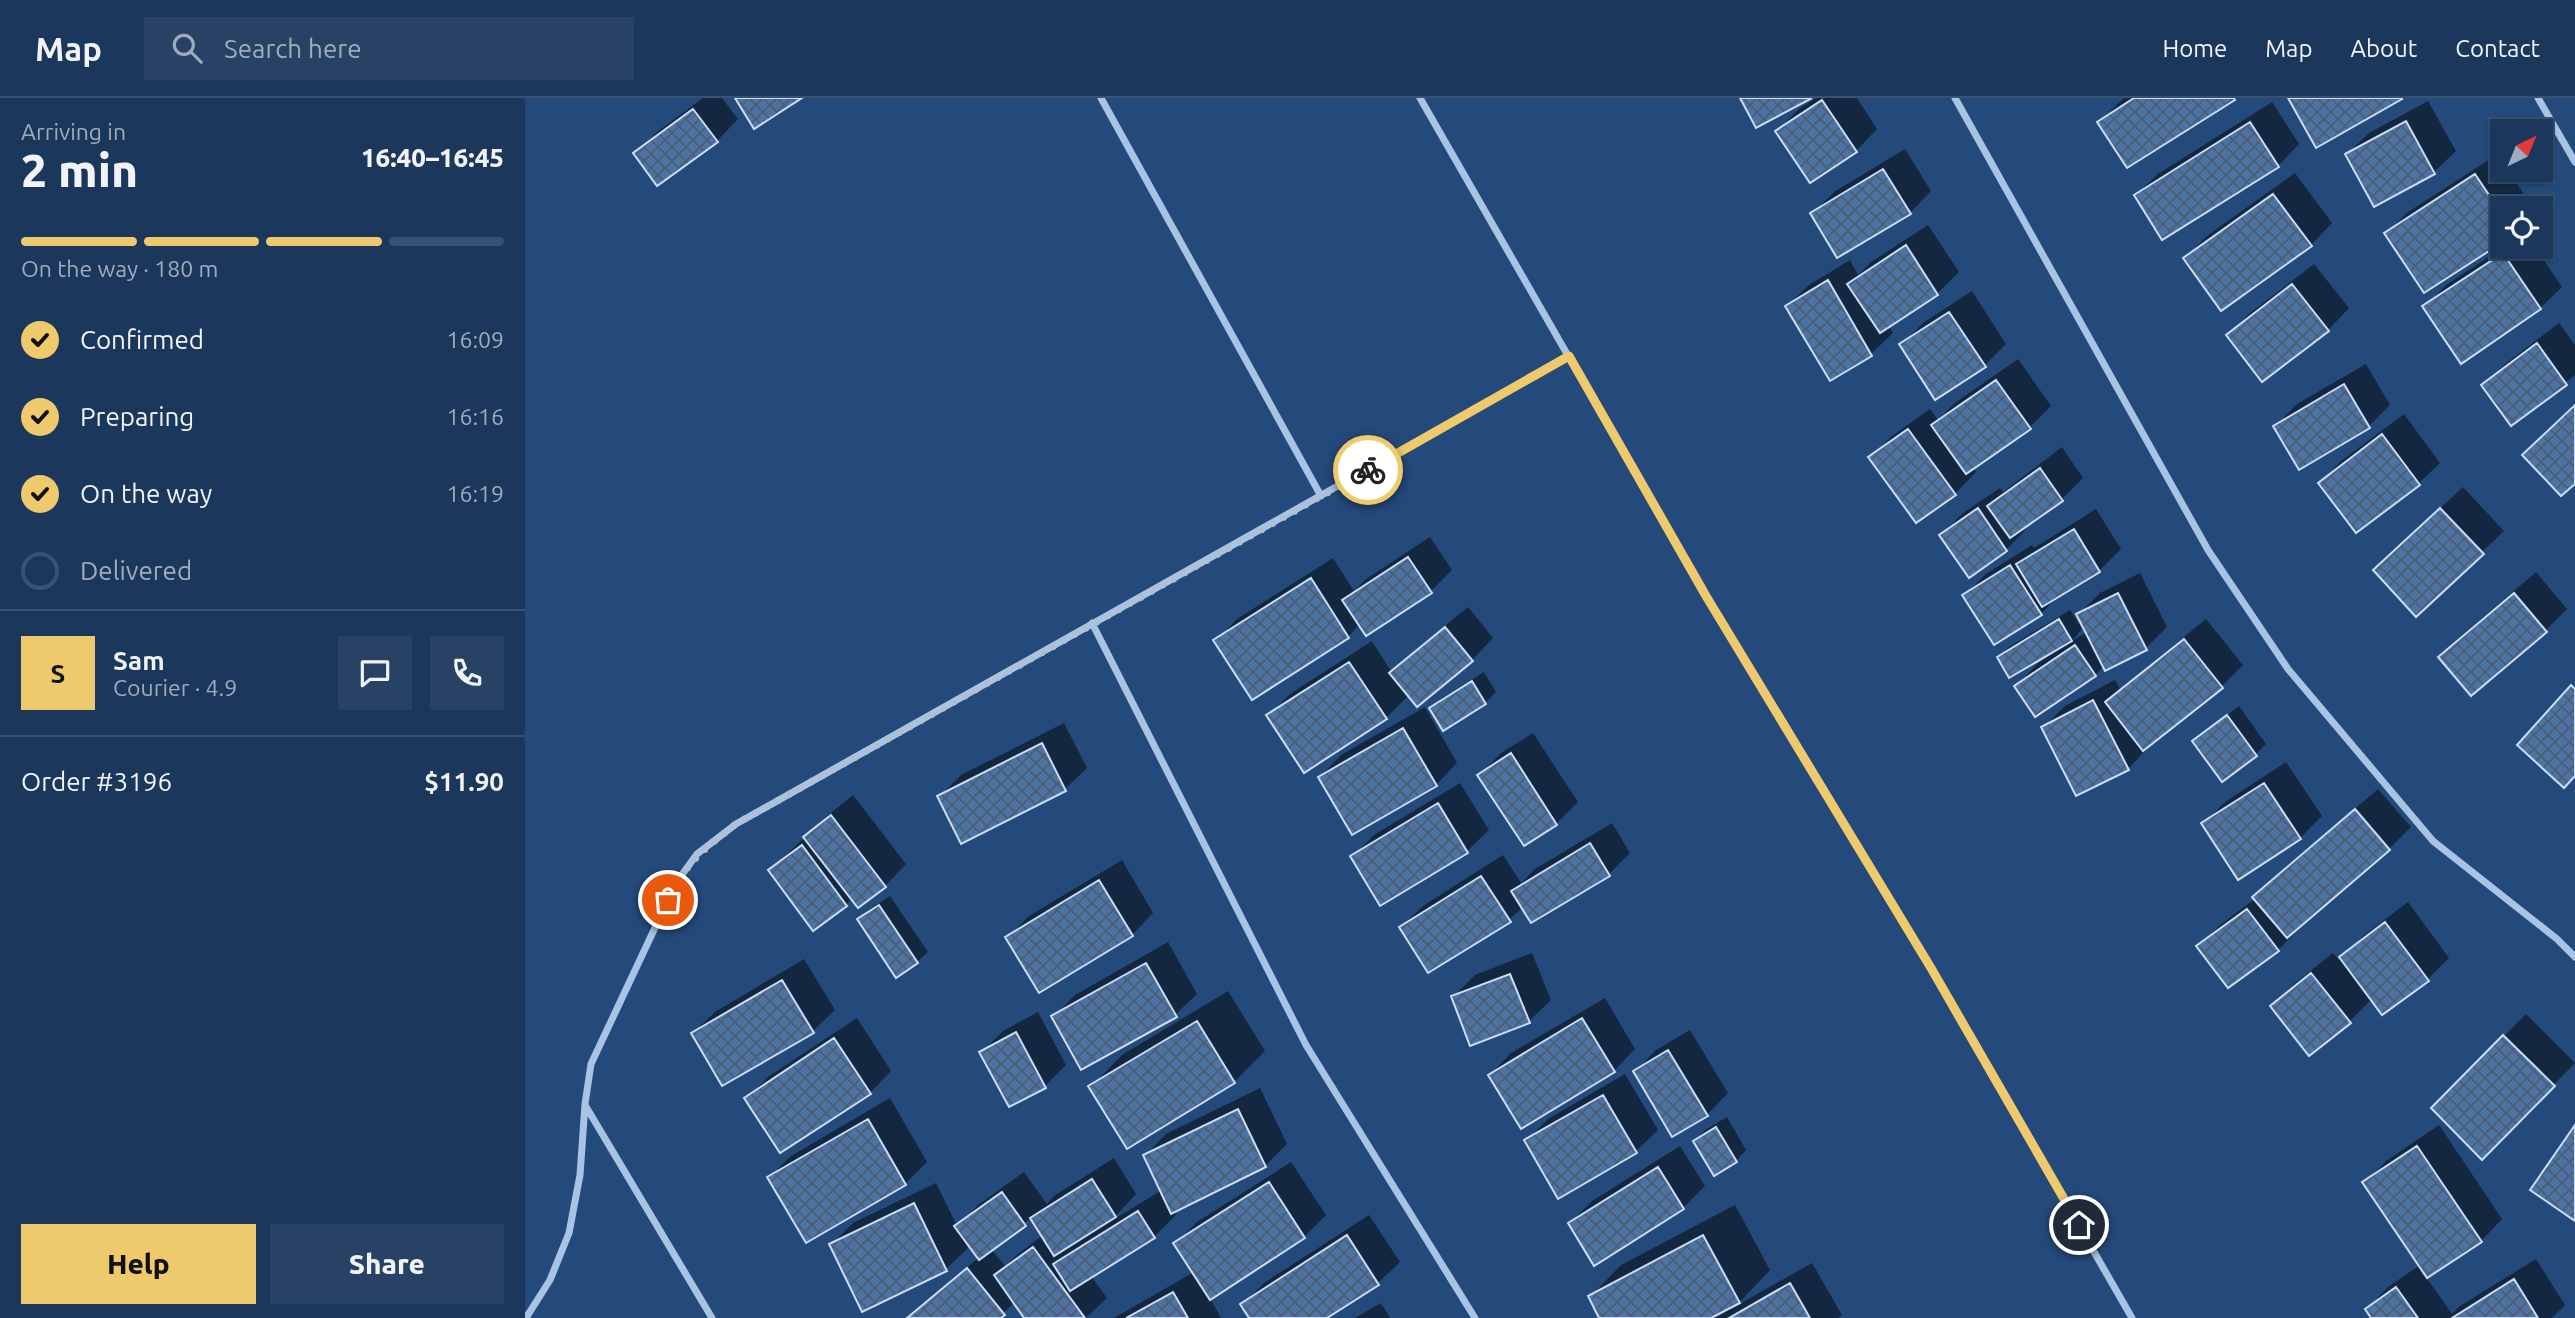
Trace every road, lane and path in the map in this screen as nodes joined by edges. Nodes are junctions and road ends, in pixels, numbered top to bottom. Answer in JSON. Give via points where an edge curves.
{"nodes":[{"id":1,"x":1101,"y":98,"type":"edge"},
{"id":2,"x":1420,"y":98,"type":"edge"},
{"id":3,"x":1955,"y":98,"type":"edge"},
{"id":4,"x":2538,"y":98,"type":"edge"},
{"id":5,"x":2575,"y":162,"type":"edge"},
{"id":6,"x":1569,"y":356,"type":"junction"},
{"id":7,"x":1321,"y":496,"type":"junction"},
{"id":8,"x":1092,"y":623,"type":"junction"},
{"id":9,"x":2575,"y":957,"type":"edge"},
{"id":10,"x":585,"y":1104,"type":"junction"},
{"id":11,"x":526,"y":1318,"type":"edge"},
{"id":12,"x":712,"y":1318,"type":"edge"},
{"id":13,"x":1475,"y":1318,"type":"edge"},
{"id":14,"x":2133,"y":1318,"type":"edge"}],
"edges":[{"from":1,"to":7,"type":"street"},
{"from":2,"to":6,"type":"street"},
{"from":3,"to":9,"type":"street","via":[[2201,538],[2288,668],[2433,841]]},
{"from":4,"to":5,"type":"street"},
{"from":6,"to":7,"type":"street"},
{"from":6,"to":14,"type":"street"},
{"from":7,"to":8,"type":"street"},
{"from":8,"to":10,"type":"street","via":[[736,824],[697,854],[676,883],[622,993],[591,1064]]},
{"from":8,"to":13,"type":"street","via":[[1306,1045]]},
{"from":10,"to":11,"type":"street","via":[[580,1175],[569,1233],[550,1280]]},
{"from":10,"to":12,"type":"street"}]}
